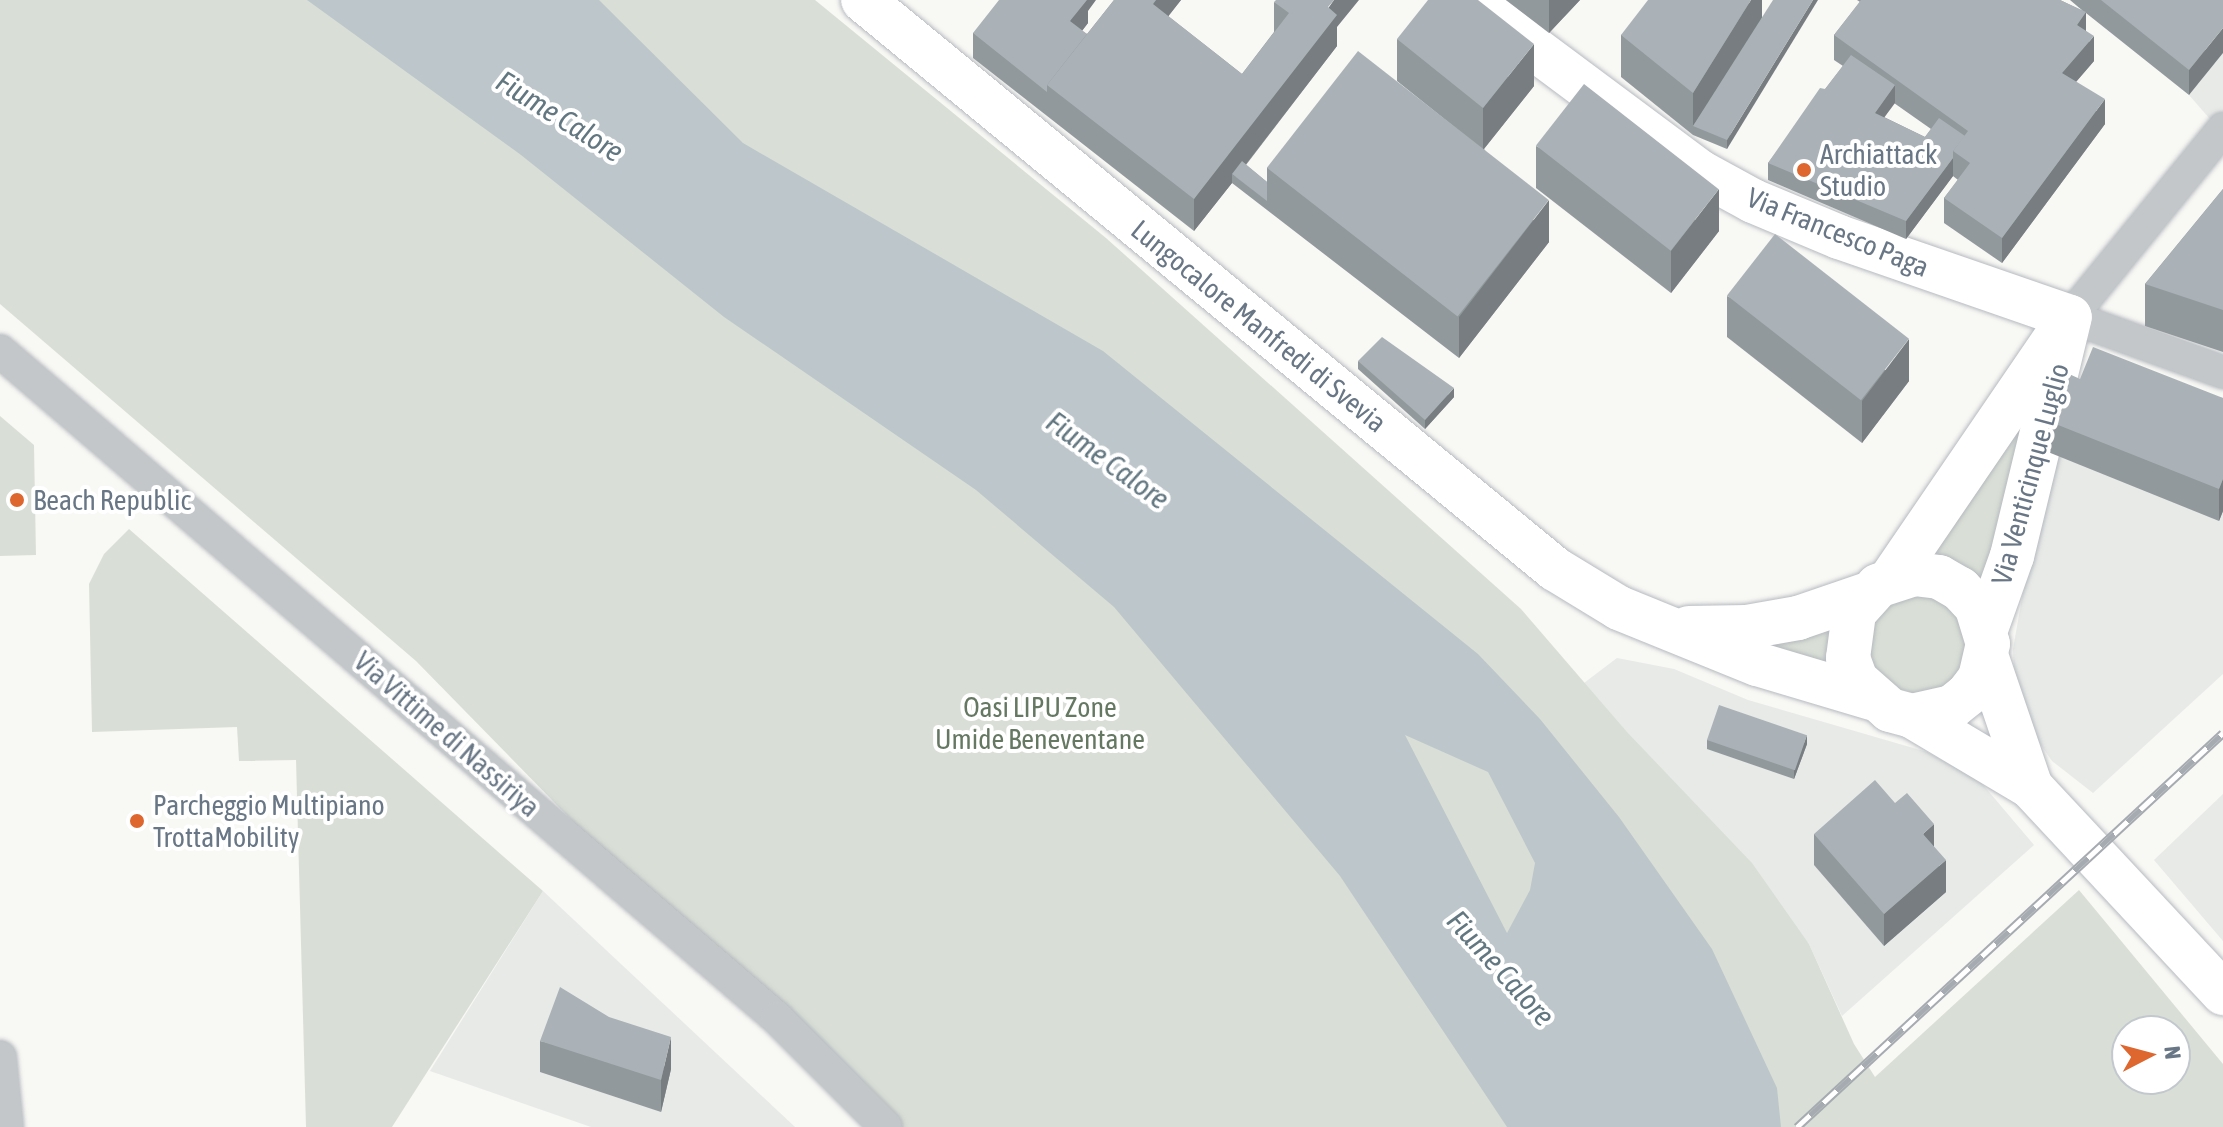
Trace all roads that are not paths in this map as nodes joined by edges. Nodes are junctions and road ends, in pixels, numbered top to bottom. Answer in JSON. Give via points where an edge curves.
{"nodes":[{"id":1,"x":863,"y":0,"type":"edge"},
{"id":2,"x":1469,"y":0,"type":"edge"},
{"id":3,"x":2223,"y":129,"type":"edge"},
{"id":4,"x":2070,"y":317,"type":"junction"},
{"id":5,"x":0,"y":351,"type":"edge"},
{"id":6,"x":2223,"y":372,"type":"edge"},
{"id":7,"x":1879,"y":587,"type":"junction"},
{"id":8,"x":1670,"y":628,"type":"junction"},
{"id":9,"x":1986,"y":643,"type":"junction"},
{"id":10,"x":1871,"y":698,"type":"junction"},
{"id":11,"x":1912,"y":716,"type":"junction"},
{"id":12,"x":2031,"y":787,"type":"junction"},
{"id":13,"x":2223,"y":993,"type":"edge"},
{"id":14,"x":0,"y":1057,"type":"edge"},
{"id":15,"x":7,"y":1127,"type":"edge"},
{"id":16,"x":886,"y":1127,"type":"edge"}],
"edges":[{"from":1,"to":8,"type":"street","name":"Lungocalore Manfredi di Svevia","via":[[1555,569],[1619,608]]},
{"from":2,"to":4,"type":"street","name":"Via Francesco Paga","via":[[1700,172],[1753,201],[1839,237]]},
{"from":3,"to":4,"type":"street","name":"Via Venticinque Luglio"},
{"from":4,"to":6,"type":"street"},
{"from":4,"to":7,"type":"street","name":"Via Venticinque Luglio"},
{"from":4,"to":9,"type":"street","name":"Via Venticinque Luglio"},
{"from":5,"to":16,"type":"street","name":"Via Vittime di Nassiriya","via":[[777,1018]]},
{"from":7,"to":8,"type":"street","name":"Lungocalore Manfredi di Svevia","via":[[1798,618],[1747,627]]},
{"from":7,"to":9,"type":"street","via":[[1914,574],[1939,577],[1969,598]]},
{"from":7,"to":10,"type":"street","via":[[1854,613],[1848,658]]},
{"from":8,"to":10,"type":"street","name":"Lungocalore Manfredi di Svevia","via":[[1757,664]]},
{"from":9,"to":11,"type":"street","via":[[1980,678],[1960,701],[1932,714]]},
{"from":9,"to":12,"type":"street"},
{"from":10,"to":11,"type":"street"},
{"from":11,"to":12,"type":"street"},
{"from":12,"to":13,"type":"street"},
{"from":14,"to":15,"type":"street"}]}
